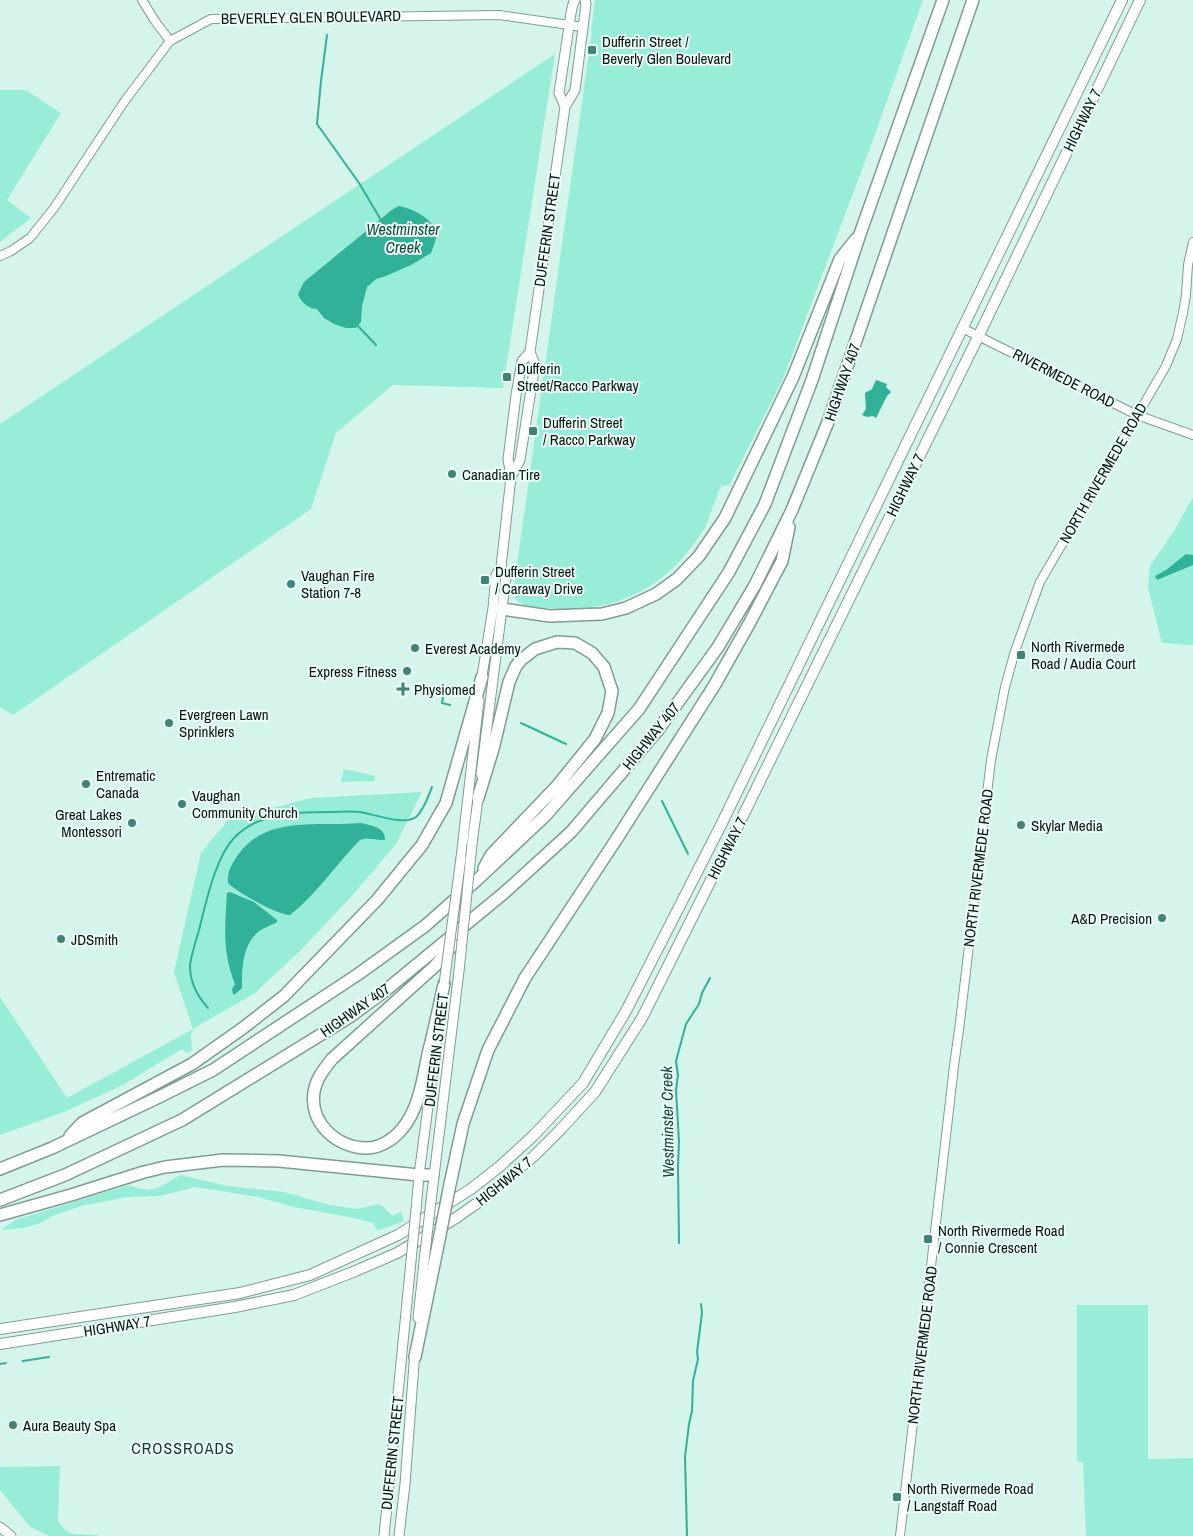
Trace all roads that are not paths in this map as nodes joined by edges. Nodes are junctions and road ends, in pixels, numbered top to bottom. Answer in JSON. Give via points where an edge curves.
{"nodes":[{"id":1,"x":142,"y":0,"type":"edge"},
{"id":2,"x":575,"y":0,"type":"edge"},
{"id":3,"x":584,"y":0,"type":"edge"},
{"id":4,"x":943,"y":0,"type":"edge"},
{"id":5,"x":973,"y":0,"type":"edge"},
{"id":6,"x":1122,"y":0,"type":"edge"},
{"id":7,"x":1140,"y":0,"type":"edge"},
{"id":8,"x":569,"y":25,"type":"junction"},
{"id":9,"x":583,"y":27,"type":"junction"},
{"id":10,"x":170,"y":41,"type":"junction"},
{"id":11,"x":565,"y":107,"type":"junction"},
{"id":12,"x":860,"y":234,"type":"junction"},
{"id":13,"x":1193,"y":242,"type":"edge"},
{"id":14,"x":0,"y":256,"type":"edge"},
{"id":15,"x":964,"y":329,"type":"junction"},
{"id":16,"x":979,"y":335,"type":"junction"},
{"id":17,"x":1137,"y":415,"type":"junction"},
{"id":18,"x":1193,"y":435,"type":"edge"},
{"id":19,"x":792,"y":510,"type":"junction"},
{"id":20,"x":501,"y":567,"type":"junction"},
{"id":21,"x":502,"y":609,"type":"junction"},
{"id":22,"x":482,"y":677,"type":"junction"},
{"id":23,"x":478,"y":798,"type":"junction"},
{"id":24,"x":478,"y":879,"type":"junction"},
{"id":25,"x":480,"y":913,"type":"junction"},
{"id":26,"x":444,"y":984,"type":"junction"},
{"id":27,"x":67,"y":1141,"type":"junction"},
{"id":28,"x":0,"y":1169,"type":"edge"},
{"id":29,"x":419,"y":1175,"type":"junction"},
{"id":30,"x":433,"y":1175,"type":"junction"},
{"id":31,"x":0,"y":1200,"type":"edge"},
{"id":32,"x":0,"y":1215,"type":"edge"},
{"id":33,"x":0,"y":1330,"type":"edge"},
{"id":34,"x":0,"y":1344,"type":"edge"},
{"id":35,"x":414,"y":1357,"type":"junction"},
{"id":36,"x":0,"y":1527,"type":"edge"},
{"id":37,"x":11,"y":1536,"type":"edge"},
{"id":38,"x":384,"y":1536,"type":"edge"},
{"id":39,"x":399,"y":1536,"type":"edge"},
{"id":40,"x":900,"y":1536,"type":"edge"}],
"edges":[{"from":1,"to":10,"type":"street"},
{"from":2,"to":8,"type":"main road","name":"DUFFERIN STREET"},
{"from":3,"to":9,"type":"main road","name":"DUFFERIN STREET"},
{"from":4,"to":12,"type":"highway","name":"HIGHWAY 407"},
{"from":5,"to":19,"type":"highway","name":"HIGHWAY 407","via":[[828,422]]},
{"from":6,"to":15,"type":"main road","name":"HIGHWAY 7"},
{"from":7,"to":16,"type":"main road","name":"HIGHWAY 7"},
{"from":8,"to":9,"type":"street","name":"BEVERLEY GLEN BOULEVARD"},
{"from":8,"to":10,"type":"street","name":"BEVERLEY GLEN BOULEVARD","via":[[499,15],[211,19]]},
{"from":8,"to":11,"type":"main road","name":"DUFFERIN STREET","via":[[559,93]]},
{"from":9,"to":11,"type":"main road","name":"DUFFERIN STREET","via":[[575,90]]},
{"from":10,"to":14,"type":"street","name":"BEVERLEY GLEN BOULEVARD","via":[[36,231],[18,247]]},
{"from":11,"to":20,"type":"main road","name":"DUFFERIN STREET","via":[[530,352],[534,364],[520,460],[511,477]]},
{"from":12,"to":21,"type":"highway","via":[[840,259],[793,377],[725,518],[682,573],[656,594],[626,608],[602,614],[550,616]]},
{"from":12,"to":24,"type":"highway","name":"HIGHWAY 407","via":[[812,380],[765,504],[729,572],[639,709],[545,816]]},
{"from":13,"to":17,"type":"street","name":"NORTH RIVERMEDE ROAD","via":[[1177,339]]},
{"from":15,"to":16,"type":"street","name":"RIVERMEDE ROAD"},
{"from":15,"to":33,"type":"main road","name":"HIGHWAY 7","via":[[721,825],[626,1011],[583,1083],[556,1112],[472,1189],[398,1235],[310,1275],[240,1293]]},
{"from":16,"to":17,"type":"street","name":"RIVERMEDE ROAD"},
{"from":16,"to":34,"type":"main road","name":"HIGHWAY 7","via":[[642,1018],[595,1092],[560,1130],[534,1156],[456,1218],[396,1253],[294,1295]]},
{"from":17,"to":18,"type":"street","name":"RIVERMEDE ROAD"},
{"from":17,"to":40,"type":"street","name":"NORTH RIVERMEDE ROAD","via":[[1040,582],[1019,636],[1005,687],[991,760]]},
{"from":19,"to":25,"type":"highway","name":"HIGHWAY 407","via":[[755,586],[718,647],[658,730],[571,832]]},
{"from":19,"to":35,"type":"highway","bridge":true,"via":[[782,560],[732,655],[525,978],[488,1050],[463,1124]]},
{"from":20,"to":21,"type":"main road","name":"DUFFERIN STREET","via":[[506,577]]},
{"from":20,"to":22,"type":"main road","name":"DUFFERIN STREET","via":[[496,575]]},
{"from":21,"to":23,"type":"main road","name":"DUFFERIN STREET"},
{"from":22,"to":26,"type":"main road","name":"DUFFERIN STREET","bridge":true},
{"from":22,"to":27,"type":"highway","via":[[446,803],[422,845],[378,900],[284,996],[243,1028],[192,1064],[82,1123]]},
{"from":23,"to":24,"type":"highway","via":[[509,682],[520,660],[535,649],[558,642],[574,643],[592,653],[604,667],[612,691],[608,714],[595,739],[557,786],[491,855]]},
{"from":23,"to":30,"type":"main road","name":"DUFFERIN STREET","bridge":true},
{"from":24,"to":27,"type":"highway","name":"HIGHWAY 407","via":[[425,926],[365,970],[213,1070]]},
{"from":25,"to":26,"type":"highway","via":[[435,966],[332,1059],[319,1076],[314,1093],[315,1114],[331,1136],[350,1146],[368,1148],[386,1143],[402,1130],[420,1090]]},
{"from":25,"to":31,"type":"highway","name":"HIGHWAY 407","via":[[351,1016],[182,1120],[65,1175]]},
{"from":26,"to":29,"type":"main road","name":"DUFFERIN STREET"},
{"from":27,"to":28,"type":"highway","name":"HIGHWAY 407"},
{"from":29,"to":30,"type":"highway"},
{"from":29,"to":32,"type":"highway","via":[[279,1161],[223,1160],[144,1172]]},
{"from":29,"to":38,"type":"main road","name":"DUFFERIN STREET","bridge":true},
{"from":30,"to":35,"type":"main road","name":"DUFFERIN STREET","bridge":true},
{"from":35,"to":39,"type":"main road","name":"DUFFERIN STREET"},
{"from":36,"to":37,"type":"main road"}]}
